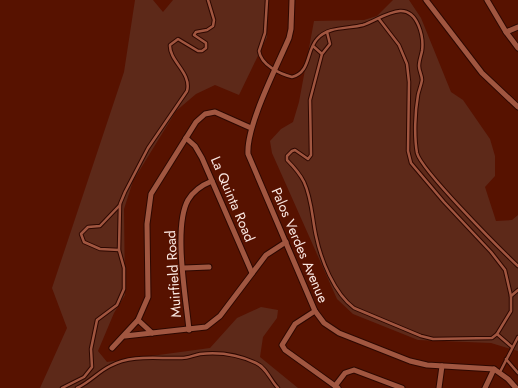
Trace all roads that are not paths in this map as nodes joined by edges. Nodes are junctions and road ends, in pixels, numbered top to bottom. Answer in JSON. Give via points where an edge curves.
{"nodes":[{"id":1,"x":208,"y":0,"type":"edge"},
{"id":2,"x":267,"y":0,"type":"edge"},
{"id":3,"x":292,"y":0,"type":"edge"},
{"id":4,"x":426,"y":0,"type":"edge"},
{"id":5,"x":487,"y":0,"type":"edge"},
{"id":6,"x":378,"y":19,"type":"junction"},
{"id":7,"x":518,"y":27,"type":"edge"},
{"id":8,"x":327,"y":32,"type":"junction"},
{"id":9,"x":506,"y":32,"type":"junction"},
{"id":10,"x":313,"y":46,"type":"junction"},
{"id":11,"x":518,"y":48,"type":"edge"},
{"id":12,"x":322,"y":54,"type":"junction"},
{"id":13,"x":276,"y":69,"type":"junction"},
{"id":14,"x":518,"y":107,"type":"edge"},
{"id":15,"x":251,"y":128,"type":"junction"},
{"id":16,"x":186,"y":138,"type":"junction"},
{"id":17,"x":212,"y":181,"type":"junction"},
{"id":18,"x":120,"y":204,"type":"junction"},
{"id":19,"x":286,"y":242,"type":"junction"},
{"id":20,"x":119,"y":250,"type":"junction"},
{"id":21,"x":518,"y":266,"type":"edge"},
{"id":22,"x":209,"y":267,"type":"dead end"},
{"id":23,"x":184,"y":268,"type":"junction"},
{"id":24,"x":252,"y":274,"type":"junction"},
{"id":25,"x":518,"y":290,"type":"edge"},
{"id":26,"x":511,"y":296,"type":"junction"},
{"id":27,"x":316,"y":311,"type":"junction"},
{"id":28,"x":138,"y":320,"type":"junction"},
{"id":29,"x":188,"y":330,"type":"junction"},
{"id":30,"x":152,"y":333,"type":"junction"},
{"id":31,"x":497,"y":334,"type":"junction"},
{"id":32,"x":124,"y":336,"type":"junction"},
{"id":33,"x":518,"y":337,"type":"edge"},
{"id":34,"x":512,"y":347,"type":"junction"},
{"id":35,"x":112,"y":348,"type":"dead end"},
{"id":36,"x":506,"y":359,"type":"junction"},
{"id":37,"x":442,"y":366,"type":"junction"},
{"id":38,"x":494,"y":369,"type":"junction"},
{"id":39,"x":500,"y":372,"type":"junction"},
{"id":40,"x":518,"y":373,"type":"edge"},
{"id":41,"x":84,"y":377,"type":"junction"},
{"id":42,"x":84,"y":385,"type":"junction"},
{"id":43,"x":337,"y":387,"type":"edge"},
{"id":44,"x":62,"y":388,"type":"edge"},
{"id":45,"x":77,"y":388,"type":"edge"},
{"id":46,"x":278,"y":388,"type":"edge"},
{"id":47,"x":402,"y":388,"type":"edge"},
{"id":48,"x":439,"y":388,"type":"edge"},
{"id":49,"x":485,"y":388,"type":"edge"},
{"id":50,"x":516,"y":388,"type":"edge"}],
"edges":[{"from":1,"to":18,"type":"lane","via":[[214,20],[213,26],[194,35],[206,43],[205,50],[198,51],[178,39],[170,44],[171,52],[186,78],[187,91],[148,148]]},
{"from":2,"to":13,"type":"lane","via":[[265,33],[259,51],[262,60]]},
{"from":3,"to":13,"type":"street","name":"Palos Verdes Avenue","via":[[292,29]]},
{"from":4,"to":14,"type":"street","via":[[482,73]]},
{"from":5,"to":9,"type":"street"},
{"from":6,"to":8,"type":"lane"},
{"from":6,"to":21,"type":"lane","via":[[400,11],[409,12],[417,22],[422,43],[419,64],[422,80],[418,95],[416,145],[420,160],[481,229]]},
{"from":6,"to":26,"type":"lane","via":[[400,45],[407,64],[408,151],[411,163],[503,265]]},
{"from":7,"to":9,"type":"street"},
{"from":8,"to":10,"type":"lane","via":[[316,40]]},
{"from":8,"to":12,"type":"lane","via":[[330,41]]},
{"from":9,"to":11,"type":"street"},
{"from":10,"to":12,"type":"lane"},
{"from":10,"to":13,"type":"lane","via":[[306,66],[297,76],[288,76]]},
{"from":12,"to":31,"type":"lane","via":[[310,100],[312,155],[308,159],[304,158],[292,150],[287,160],[304,181],[307,189],[316,238],[332,282],[345,301],[365,314],[421,336],[433,339],[485,340]]},
{"from":13,"to":15,"type":"street","name":"Palos Verdes Avenue"},
{"from":15,"to":16,"type":"street","via":[[210,112],[196,122]]},
{"from":15,"to":19,"type":"street","name":"Palos Verdes Avenue","via":[[248,154]]},
{"from":16,"to":17,"type":"street","name":"La Quinta Road","via":[[199,152]]},
{"from":16,"to":28,"type":"street","via":[[151,194],[147,224],[148,297]]},
{"from":17,"to":23,"type":"street","name":"Muirfield Road","via":[[196,190],[184,209],[181,233]]},
{"from":17,"to":24,"type":"street","name":"La Quinta Road"},
{"from":18,"to":20,"type":"lane"},
{"from":18,"to":20,"type":"lane","via":[[100,226],[88,227],[80,234],[84,242],[94,247]]},
{"from":19,"to":24,"type":"street","via":[[266,255]]},
{"from":19,"to":27,"type":"street","name":"Palos Verdes Avenue"},
{"from":20,"to":41,"type":"lane","via":[[124,268],[124,289],[118,305],[97,320],[91,349],[93,363]]},
{"from":22,"to":23,"type":"street"},
{"from":23,"to":29,"type":"street","name":"Muirfield Road"},
{"from":24,"to":29,"type":"street","via":[[214,323]]},
{"from":25,"to":26,"type":"lane"},
{"from":26,"to":31,"type":"lane","via":[[511,311]]},
{"from":27,"to":37,"type":"street","name":"Palos Verdes Avenue","via":[[324,322],[339,333],[418,364]]},
{"from":27,"to":43,"type":"street","via":[[295,324],[282,345],[285,350]]},
{"from":28,"to":30,"type":"street"},
{"from":28,"to":32,"type":"street"},
{"from":29,"to":30,"type":"street"},
{"from":30,"to":32,"type":"street"},
{"from":31,"to":34,"type":"lane"},
{"from":32,"to":35,"type":"street"},
{"from":33,"to":34,"type":"lane"},
{"from":34,"to":36,"type":"lane"},
{"from":36,"to":39,"type":"lane"},
{"from":36,"to":40,"type":"lane"},
{"from":37,"to":38,"type":"street","name":"Palos Verdes Avenue"},
{"from":37,"to":48,"type":"street"},
{"from":38,"to":39,"type":"street","name":"Palos Verdes Avenue"},
{"from":38,"to":49,"type":"street"},
{"from":39,"to":50,"type":"street","name":"Palos Verdes Avenue"},
{"from":41,"to":42,"type":"lane"},
{"from":41,"to":44,"type":"lane"},
{"from":42,"to":45,"type":"lane"},
{"from":42,"to":46,"type":"lane","via":[[109,366],[120,362],[140,358],[184,358],[211,353],[231,355],[257,364]]},
{"from":43,"to":47,"type":"street","via":[[345,373],[354,370]]}]}
